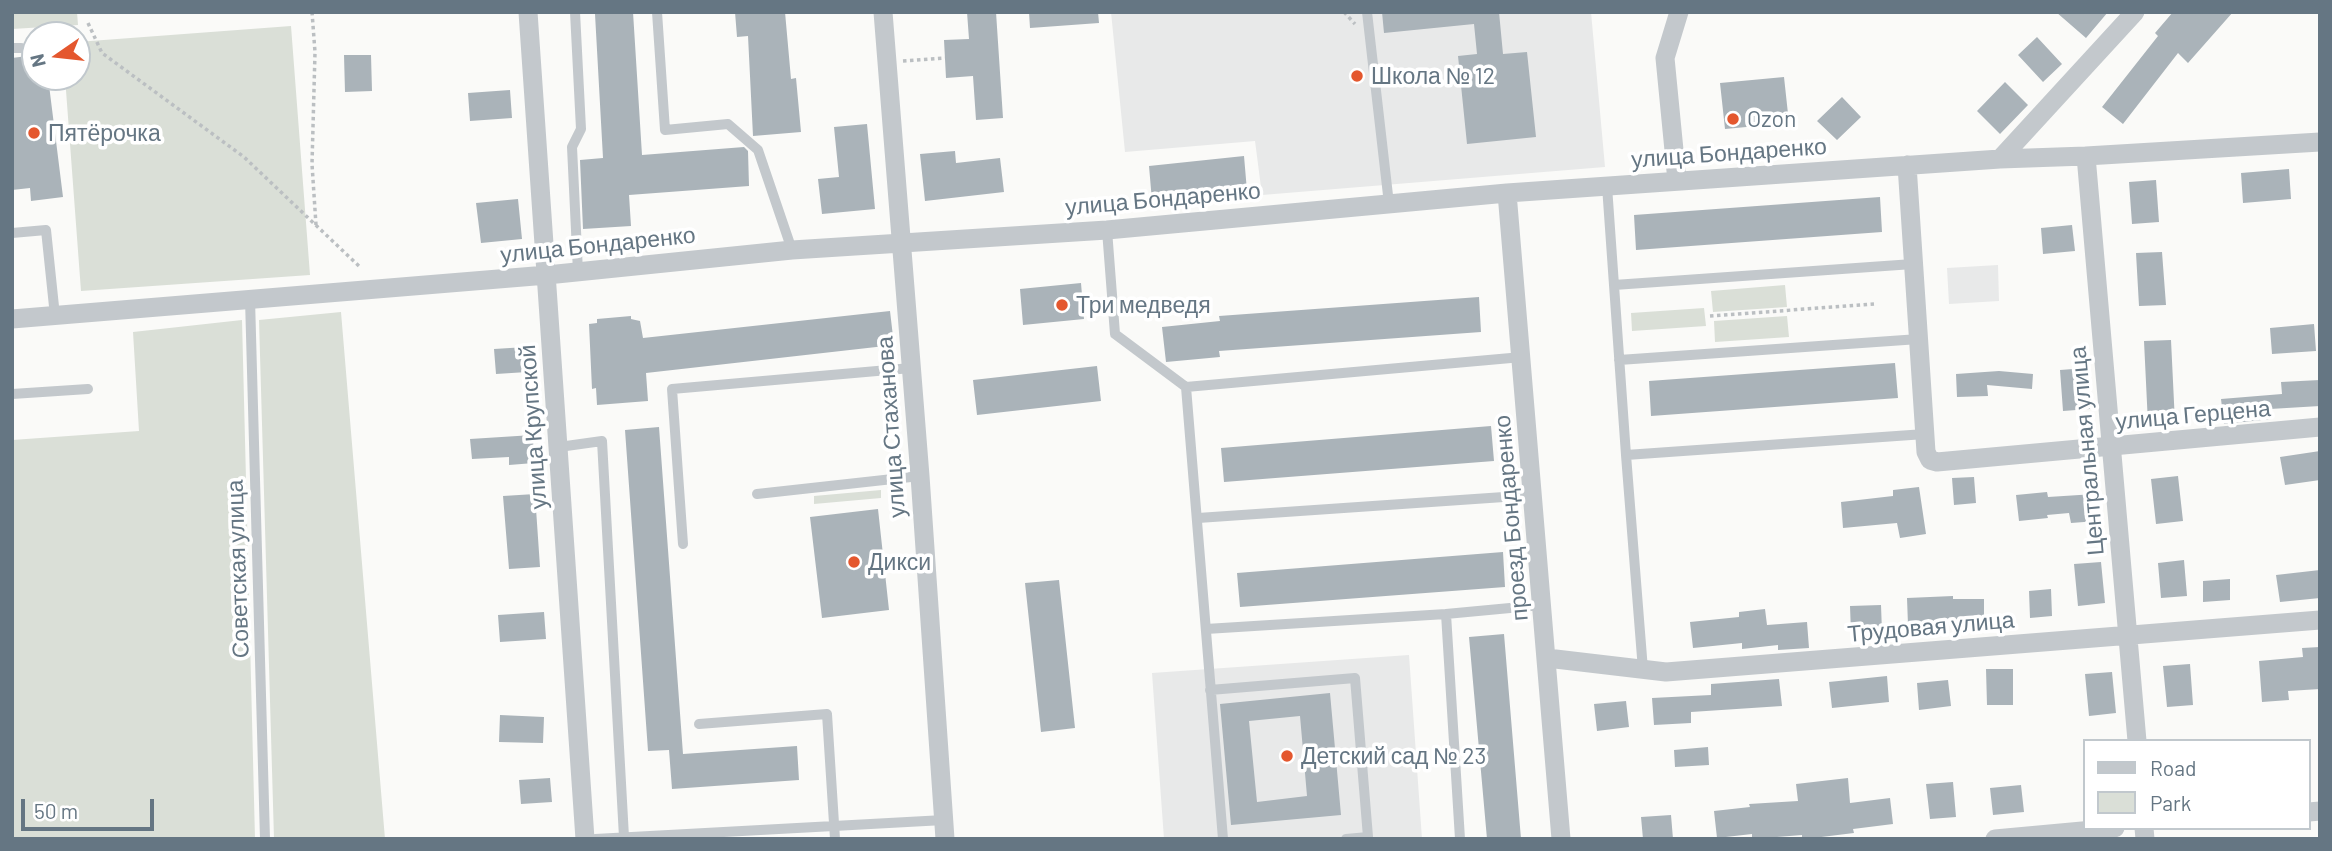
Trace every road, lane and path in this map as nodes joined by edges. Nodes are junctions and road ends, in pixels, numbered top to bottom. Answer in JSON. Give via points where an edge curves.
{"nodes":[{"id":1,"x":312,"y":12,"type":"edge"},
{"id":2,"x":528,"y":12,"type":"edge"},
{"id":3,"x":575,"y":12,"type":"edge"},
{"id":4,"x":657,"y":12,"type":"edge"},
{"id":5,"x":883,"y":12,"type":"edge"},
{"id":6,"x":1367,"y":12,"type":"edge"},
{"id":7,"x":1679,"y":12,"type":"edge"},
{"id":8,"x":2135,"y":12,"type":"edge"},
{"id":9,"x":91,"y":29,"type":"edge"},
{"id":10,"x":945,"y":58,"type":"dead end"},
{"id":11,"x":887,"y":62,"type":"junction"},
{"id":12,"x":2320,"y":142,"type":"edge"},
{"id":13,"x":2086,"y":156,"type":"junction"},
{"id":14,"x":2000,"y":159,"type":"junction"},
{"id":15,"x":1907,"y":165,"type":"junction"},
{"id":16,"x":1677,"y":181,"type":"junction"},
{"id":17,"x":1607,"y":186,"type":"junction"},
{"id":18,"x":1507,"y":193,"type":"junction"},
{"id":19,"x":1389,"y":204,"type":"junction"},
{"id":20,"x":316,"y":227,"type":"junction"},
{"id":21,"x":1107,"y":230,"type":"junction"},
{"id":22,"x":12,"y":233,"type":"edge"},
{"id":23,"x":902,"y":242,"type":"junction"},
{"id":24,"x":792,"y":250,"type":"junction"},
{"id":25,"x":1913,"y":264,"type":"junction"},
{"id":26,"x":361,"y":268,"type":"dead end"},
{"id":27,"x":578,"y":272,"type":"junction"},
{"id":28,"x":547,"y":275,"type":"junction"},
{"id":29,"x":1614,"y":285,"type":"junction"},
{"id":30,"x":250,"y":299,"type":"junction"},
{"id":31,"x":1874,"y":304,"type":"dead end"},
{"id":32,"x":55,"y":316,"type":"junction"},
{"id":33,"x":1710,"y":316,"type":"dead end"},
{"id":34,"x":12,"y":319,"type":"edge"},
{"id":35,"x":1919,"y":339,"type":"junction"},
{"id":36,"x":1522,"y":357,"type":"junction"},
{"id":37,"x":1619,"y":360,"type":"junction"},
{"id":38,"x":911,"y":368,"type":"junction"},
{"id":39,"x":1186,"y":387,"type":"junction"},
{"id":40,"x":88,"y":389,"type":"dead end"},
{"id":41,"x":12,"y":394,"type":"edge"},
{"id":42,"x":2320,"y":427,"type":"edge"},
{"id":43,"x":1925,"y":434,"type":"junction"},
{"id":44,"x":559,"y":447,"type":"junction"},
{"id":45,"x":2110,"y":447,"type":"junction"},
{"id":46,"x":1626,"y":455,"type":"junction"},
{"id":47,"x":920,"y":477,"type":"junction"},
{"id":48,"x":757,"y":494,"type":"dead end"},
{"id":49,"x":1534,"y":495,"type":"junction"},
{"id":50,"x":1198,"y":518,"type":"junction"},
{"id":51,"x":683,"y":544,"type":"dead end"},
{"id":52,"x":1542,"y":605,"type":"junction"},
{"id":53,"x":1446,"y":614,"type":"junction"},
{"id":54,"x":2320,"y":620,"type":"edge"},
{"id":55,"x":1206,"y":629,"type":"junction"},
{"id":56,"x":2129,"y":636,"type":"junction"},
{"id":57,"x":1547,"y":658,"type":"junction"},
{"id":58,"x":1643,"y":670,"type":"junction"},
{"id":59,"x":1210,"y":690,"type":"junction"},
{"id":60,"x":699,"y":724,"type":"dead end"},
{"id":61,"x":2137,"y":739,"type":"edge"},
{"id":62,"x":834,"y":824,"type":"junction"},
{"id":63,"x":945,"y":829,"type":"edge"},
{"id":64,"x":2093,"y":830,"type":"edge"},
{"id":65,"x":624,"y":837,"type":"edge"},
{"id":66,"x":265,"y":839,"type":"edge"},
{"id":67,"x":585,"y":839,"type":"edge"},
{"id":68,"x":595,"y":839,"type":"edge"},
{"id":69,"x":835,"y":839,"type":"edge"},
{"id":70,"x":1223,"y":839,"type":"edge"},
{"id":71,"x":1346,"y":839,"type":"edge"},
{"id":72,"x":1460,"y":839,"type":"edge"},
{"id":73,"x":1561,"y":839,"type":"edge"},
{"id":74,"x":1995,"y":839,"type":"edge"}],
"edges":[{"from":1,"to":20,"type":"path"},
{"from":2,"to":28,"type":"street","name":"улица Крупской"},
{"from":3,"to":27,"type":"lane","via":[[581,129],[572,146]]},
{"from":4,"to":24,"type":"lane","via":[[665,130],[728,124],[758,150]]},
{"from":5,"to":11,"type":"street","name":"улица Стаханова"},
{"from":6,"to":19,"type":"lane"},
{"from":7,"to":16,"type":"street","via":[[1665,58]]},
{"from":8,"to":14,"type":"street"},
{"from":9,"to":20,"type":"path","via":[[102,53],[244,157]]},
{"from":10,"to":11,"type":"path"},
{"from":11,"to":23,"type":"street","name":"улица Стаханова"},
{"from":12,"to":13,"type":"street","name":"улица Бондаренко"},
{"from":13,"to":14,"type":"street","name":"улица Бондаренко"},
{"from":13,"to":45,"type":"street","name":"Центральная улица"},
{"from":14,"to":15,"type":"street","name":"улица Бондаренко"},
{"from":15,"to":16,"type":"street","name":"улица Бондаренко"},
{"from":15,"to":25,"type":"street"},
{"from":16,"to":17,"type":"street","name":"улица Бондаренко"},
{"from":17,"to":18,"type":"street","name":"улица Бондаренко"},
{"from":17,"to":29,"type":"lane"},
{"from":18,"to":19,"type":"street","name":"улица Бондаренко"},
{"from":18,"to":36,"type":"street","name":"проезд Бондаренко"},
{"from":19,"to":21,"type":"street","name":"улица Бондаренко"},
{"from":20,"to":26,"type":"path"},
{"from":21,"to":23,"type":"street","name":"улица Бондаренко"},
{"from":21,"to":39,"type":"lane","via":[[1115,334]]},
{"from":22,"to":32,"type":"lane","via":[[46,230]]},
{"from":23,"to":24,"type":"street","name":"улица Бондаренко"},
{"from":23,"to":38,"type":"street","name":"улица Стаханова"},
{"from":24,"to":27,"type":"street","name":"улица Бондаренко"},
{"from":25,"to":29,"type":"lane"},
{"from":25,"to":35,"type":"street"},
{"from":27,"to":28,"type":"street","name":"улица Бондаренко"},
{"from":28,"to":30,"type":"street","name":"улица Бондаренко"},
{"from":28,"to":44,"type":"street","name":"улица Крупской"},
{"from":29,"to":37,"type":"lane"},
{"from":30,"to":32,"type":"street","name":"улица Бондаренко"},
{"from":30,"to":66,"type":"lane","name":"Советская улица"},
{"from":31,"to":33,"type":"path"},
{"from":32,"to":34,"type":"street","name":"улица Бондаренко"},
{"from":35,"to":37,"type":"lane"},
{"from":35,"to":43,"type":"street"},
{"from":36,"to":39,"type":"lane"},
{"from":36,"to":49,"type":"street","name":"проезд Бондаренко"},
{"from":37,"to":46,"type":"lane"},
{"from":38,"to":47,"type":"street","name":"улица Стаханова"},
{"from":38,"to":51,"type":"lane","via":[[672,389]]},
{"from":39,"to":50,"type":"lane"},
{"from":40,"to":41,"type":"lane"},
{"from":42,"to":45,"type":"street","name":"улица Герцена"},
{"from":43,"to":45,"type":"street","name":"улица Герцена","via":[[1926,452],[1937,462]]},
{"from":43,"to":46,"type":"lane"},
{"from":44,"to":65,"type":"lane","via":[[602,441]]},
{"from":44,"to":67,"type":"street","name":"улица Крупской"},
{"from":45,"to":56,"type":"street","name":"Центральная улица"},
{"from":46,"to":58,"type":"lane"},
{"from":47,"to":48,"type":"lane"},
{"from":47,"to":63,"type":"street","name":"улица Стаханова"},
{"from":49,"to":50,"type":"lane"},
{"from":49,"to":52,"type":"street","name":"проезд Бондаренко"},
{"from":50,"to":55,"type":"lane"},
{"from":52,"to":53,"type":"lane"},
{"from":52,"to":57,"type":"street","name":"проезд Бондаренко"},
{"from":53,"to":55,"type":"lane"},
{"from":53,"to":72,"type":"lane"},
{"from":54,"to":56,"type":"street","name":"Трудовая улица"},
{"from":55,"to":59,"type":"lane"},
{"from":56,"to":58,"type":"street","name":"Трудовая улица","via":[[1666,673]]},
{"from":56,"to":61,"type":"street","name":"Центральная улица"},
{"from":57,"to":58,"type":"street","name":"Трудовая улица"},
{"from":57,"to":73,"type":"street","name":"проезд Бондаренко"},
{"from":59,"to":70,"type":"lane"},
{"from":59,"to":71,"type":"lane","via":[[1355,678],[1368,837]]},
{"from":60,"to":62,"type":"lane","via":[[827,714]]},
{"from":62,"to":63,"type":"lane"},
{"from":62,"to":65,"type":"lane"},
{"from":62,"to":69,"type":"lane"},
{"from":64,"to":74,"type":"street"},
{"from":65,"to":68,"type":"lane"}]}
